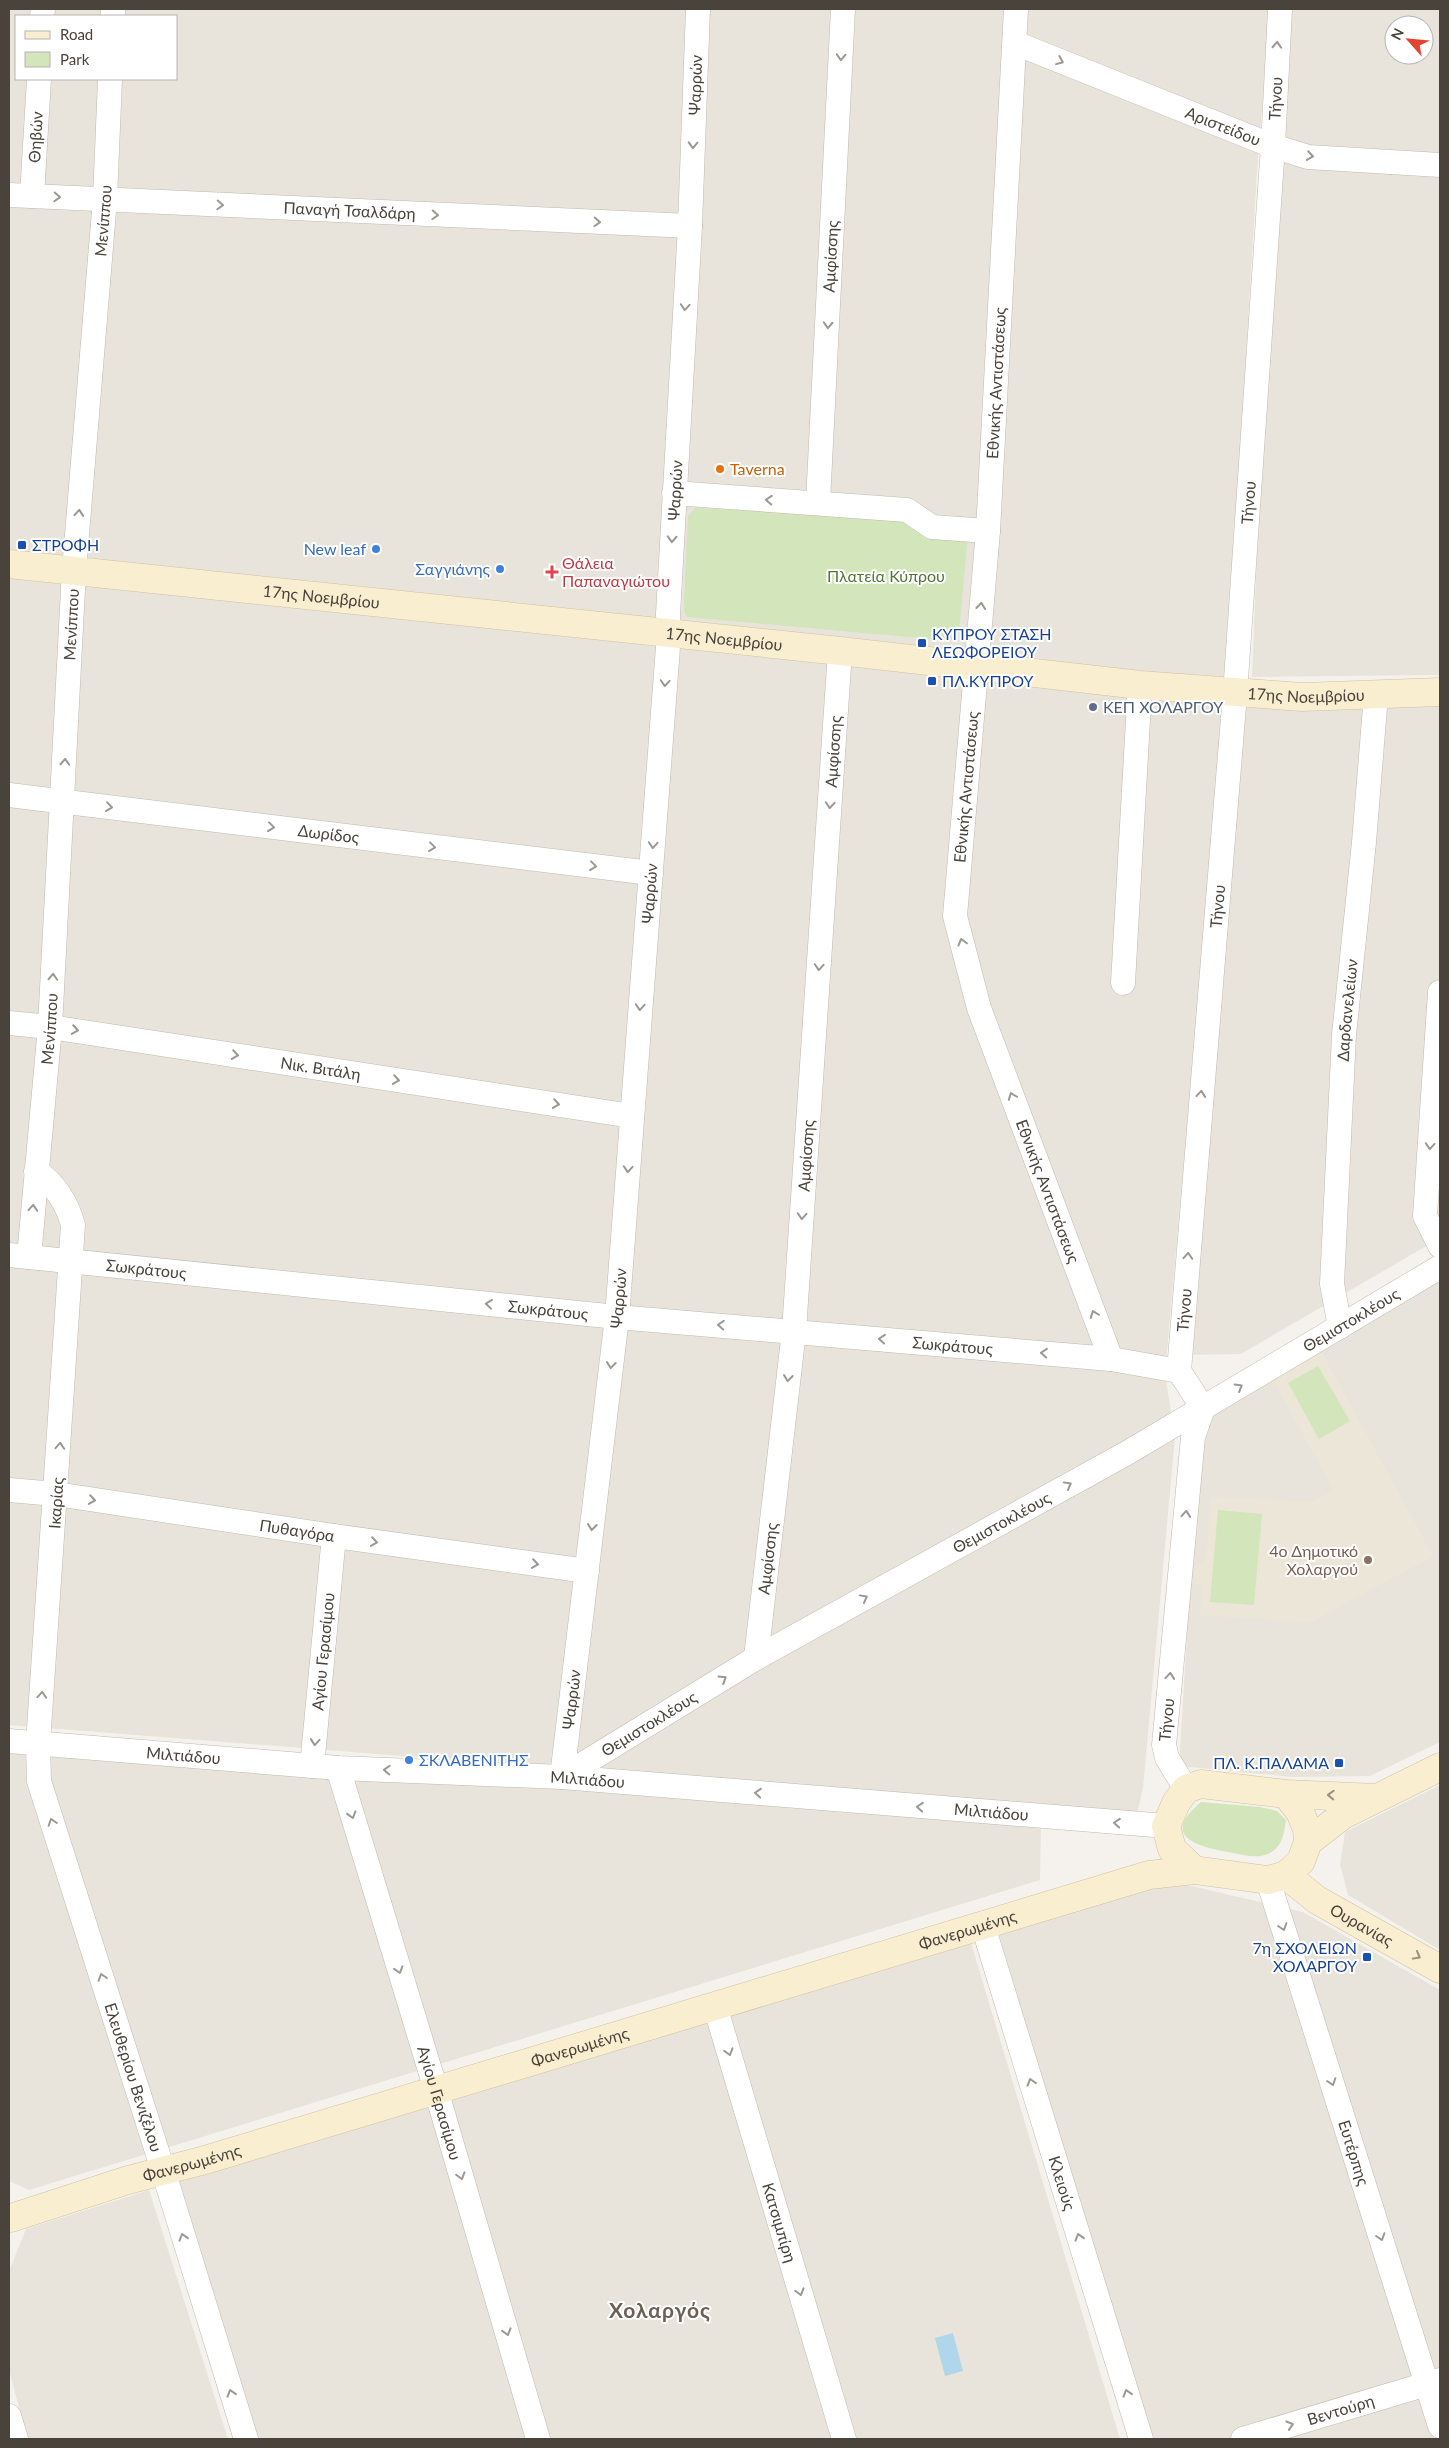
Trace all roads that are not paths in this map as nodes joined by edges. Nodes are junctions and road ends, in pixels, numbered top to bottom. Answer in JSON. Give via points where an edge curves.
{"nodes":[{"id":1,"x":698,"y":9,"type":"edge"},
{"id":2,"x":843,"y":9,"type":"edge"},
{"id":3,"x":1016,"y":9,"type":"edge"},
{"id":4,"x":1280,"y":9,"type":"edge"},
{"id":5,"x":1015,"y":43,"type":"junction"},
{"id":6,"x":39,"y":80,"type":"edge"},
{"id":7,"x":110,"y":80,"type":"edge"},
{"id":8,"x":1272,"y":146,"type":"junction"},
{"id":9,"x":1440,"y":165,"type":"edge"},
{"id":10,"x":9,"y":195,"type":"edge"},
{"id":11,"x":32,"y":196,"type":"junction"},
{"id":12,"x":104,"y":200,"type":"junction"},
{"id":13,"x":690,"y":226,"type":"junction"},
{"id":14,"x":674,"y":493,"type":"junction"},
{"id":15,"x":818,"y":502,"type":"junction"},
{"id":16,"x":988,"y":531,"type":"junction"},
{"id":17,"x":9,"y":564,"type":"edge"},
{"id":18,"x":74,"y":570,"type":"junction"},
{"id":19,"x":669,"y":634,"type":"junction"},
{"id":20,"x":840,"y":651,"type":"junction"},
{"id":21,"x":976,"y":666,"type":"junction"},
{"id":22,"x":1140,"y":685,"type":"junction"},
{"id":23,"x":1440,"y":692,"type":"edge"},
{"id":24,"x":1235,"y":694,"type":"junction"},
{"id":25,"x":1376,"y":694,"type":"junction"},
{"id":26,"x":9,"y":795,"type":"edge"},
{"id":27,"x":63,"y":801,"type":"junction"},
{"id":28,"x":651,"y":874,"type":"junction"},
{"id":29,"x":1123,"y":983,"type":"dead end"},
{"id":30,"x":1440,"y":992,"type":"edge"},
{"id":31,"x":9,"y":1024,"type":"edge"},
{"id":32,"x":50,"y":1027,"type":"junction"},
{"id":33,"x":632,"y":1116,"type":"junction"},
{"id":34,"x":36,"y":1171,"type":"junction"},
{"id":35,"x":1440,"y":1246,"type":"edge"},
{"id":36,"x":19,"y":1256,"type":"edge"},
{"id":37,"x":72,"y":1262,"type":"junction"},
{"id":38,"x":1440,"y":1267,"type":"edge"},
{"id":39,"x":617,"y":1317,"type":"junction"},
{"id":40,"x":1340,"y":1327,"type":"junction"},
{"id":41,"x":794,"y":1331,"type":"junction"},
{"id":42,"x":1111,"y":1359,"type":"junction"},
{"id":43,"x":1179,"y":1371,"type":"junction"},
{"id":44,"x":1203,"y":1408,"type":"junction"},
{"id":45,"x":9,"y":1490,"type":"edge"},
{"id":46,"x":56,"y":1494,"type":"junction"},
{"id":47,"x":334,"y":1536,"type":"junction"},
{"id":48,"x":587,"y":1571,"type":"junction"},
{"id":49,"x":756,"y":1658,"type":"junction"},
{"id":50,"x":9,"y":1741,"type":"edge"},
{"id":51,"x":38,"y":1744,"type":"junction"},
{"id":52,"x":312,"y":1766,"type":"junction"},
{"id":53,"x":1440,"y":1766,"type":"edge"},
{"id":54,"x":338,"y":1768,"type":"junction"},
{"id":55,"x":562,"y":1777,"type":"junction"},
{"id":56,"x":1186,"y":1789,"type":"junction"},
{"id":57,"x":1286,"y":1794,"type":"junction"},
{"id":58,"x":1376,"y":1798,"type":"junction"},
{"id":59,"x":1169,"y":1837,"type":"junction"},
{"id":60,"x":1308,"y":1842,"type":"junction"},
{"id":61,"x":1194,"y":1870,"type":"junction"},
{"id":62,"x":1149,"y":1875,"type":"junction"},
{"id":63,"x":1277,"y":1878,"type":"junction"},
{"id":64,"x":983,"y":1926,"type":"junction"},
{"id":65,"x":1440,"y":1969,"type":"edge"},
{"id":66,"x":715,"y":2006,"type":"junction"},
{"id":67,"x":436,"y":2090,"type":"junction"},
{"id":68,"x":163,"y":2170,"type":"junction"},
{"id":69,"x":9,"y":2222,"type":"edge"},
{"id":70,"x":1434,"y":2381,"type":"edge"},
{"id":71,"x":9,"y":2417,"type":"edge"},
{"id":72,"x":1440,"y":2426,"type":"edge"},
{"id":73,"x":16,"y":2439,"type":"edge"},
{"id":74,"x":246,"y":2439,"type":"edge"},
{"id":75,"x":538,"y":2439,"type":"edge"},
{"id":76,"x":844,"y":2439,"type":"edge"},
{"id":77,"x":1141,"y":2439,"type":"edge"},
{"id":78,"x":1243,"y":2439,"type":"edge"}],
"edges":[{"from":1,"to":13,"type":"street","name":"Ψαρρών","one_way":true},
{"from":2,"to":15,"type":"street","name":"Αμφίσσης","one_way":true},
{"from":3,"to":5,"type":"street","name":"Εθνικής Αντιστάσεως"},
{"from":8,"to":4,"type":"street","name":"Τήνου","one_way":true},
{"from":5,"to":8,"type":"street","name":"Αριστείδου","one_way":true},
{"from":5,"to":16,"type":"street","name":"Εθνικής Αντιστάσεως"},
{"from":6,"to":11,"type":"street","name":"Θηβών"},
{"from":7,"to":12,"type":"street","name":"Μενίππου"},
{"from":8,"to":9,"type":"street","name":"Αριστείδου","one_way":true,"via":[[1308,157]]},
{"from":8,"to":24,"type":"street","name":"Τήνου"},
{"from":10,"to":11,"type":"street","name":"Παναγή Τσαλδάρη"},
{"from":11,"to":12,"type":"street","name":"Παναγή Τσαλδάρη","one_way":true},
{"from":12,"to":13,"type":"street","name":"Παναγή Τσαλδάρη","one_way":true},
{"from":18,"to":12,"type":"street","name":"Μενίππου","one_way":true},
{"from":13,"to":14,"type":"street","name":"Ψαρρών","one_way":true},
{"from":15,"to":14,"type":"street","one_way":true},
{"from":14,"to":19,"type":"street","name":"Ψαρρών","one_way":true},
{"from":15,"to":16,"type":"street","via":[[907,510],[932,527]]},
{"from":21,"to":16,"type":"street","name":"Εθνικής Αντιστάσεως","one_way":true},
{"from":17,"to":18,"type":"street","name":"17ης Νοεμβρίου"},
{"from":18,"to":19,"type":"street","name":"17ης Νοεμβρίου"},
{"from":27,"to":18,"type":"street","name":"Μενίππου","one_way":true},
{"from":19,"to":20,"type":"street","name":"17ης Νοεμβρίου"},
{"from":19,"to":28,"type":"street","name":"Ψαρρών","one_way":true},
{"from":20,"to":21,"type":"street","name":"17ης Νοεμβρίου"},
{"from":20,"to":41,"type":"street","name":"Αμφίσσης","one_way":true},
{"from":21,"to":22,"type":"street","name":"17ης Νοεμβρίου"},
{"from":42,"to":21,"type":"street","name":"Εθνικής Αντιστάσεως","one_way":true,"via":[[979,1008],[955,916]]},
{"from":22,"to":24,"type":"street","name":"17ης Νοεμβρίου"},
{"from":22,"to":29,"type":"street"},
{"from":23,"to":25,"type":"street","name":"17ης Νοεμβρίου"},
{"from":24,"to":25,"type":"street","name":"17ης Νοεμβρίου","via":[[1302,697]]},
{"from":43,"to":24,"type":"street","name":"Τήνου","one_way":true},
{"from":25,"to":40,"type":"street","name":"Δαρδανελείων","via":[[1344,1034],[1332,1284]]},
{"from":26,"to":27,"type":"street","name":"Δωρίδος"},
{"from":27,"to":28,"type":"street","name":"Δωρίδος","one_way":true},
{"from":32,"to":27,"type":"street","name":"Μενίππου","one_way":true},
{"from":28,"to":33,"type":"street","name":"Ψαρρών","one_way":true},
{"from":30,"to":35,"type":"street","one_way":true,"via":[[1425,1216]]},
{"from":31,"to":32,"type":"street","name":"Νικ. Βιτάλη"},
{"from":32,"to":33,"type":"street","name":"Νικ. Βιτάλη","one_way":true},
{"from":32,"to":34,"type":"street","name":"Μενίππου"},
{"from":33,"to":39,"type":"street","name":"Ψαρρών","one_way":true},
{"from":36,"to":34,"type":"street","name":"Μενίππου","one_way":true},
{"from":34,"to":37,"type":"street","via":[[46,1178],[68,1208],[73,1224]]},
{"from":36,"to":37,"type":"street","name":"Σωκράτους"},
{"from":39,"to":37,"type":"street","name":"Σωκράτους","one_way":true},
{"from":46,"to":37,"type":"street","name":"Ικαρίας","one_way":true},
{"from":38,"to":40,"type":"street","name":"Θεμιστοκλέους"},
{"from":41,"to":39,"type":"street","name":"Σωκράτους","one_way":true},
{"from":39,"to":48,"type":"street","name":"Ψαρρών","one_way":true},
{"from":44,"to":40,"type":"street","name":"Θεμιστοκλέους","one_way":true},
{"from":42,"to":41,"type":"street","name":"Σωκράτους","one_way":true},
{"from":41,"to":49,"type":"street","name":"Αμφίσσης","one_way":true},
{"from":42,"to":43,"type":"street","name":"Σωκράτους"},
{"from":43,"to":44,"type":"street"},
{"from":49,"to":44,"type":"street","name":"Θεμιστοκλέους","one_way":true},
{"from":56,"to":44,"type":"street","name":"Τήνου","one_way":true,"via":[[1167,1758],[1164,1745],[1193,1437]]},
{"from":45,"to":46,"type":"street","name":"Πυθαγόρα"},
{"from":46,"to":47,"type":"street","name":"Πυθαγόρα","one_way":true},
{"from":51,"to":46,"type":"street","name":"Ικαρίας","one_way":true},
{"from":47,"to":48,"type":"street","name":"Πυθαγόρα","one_way":true},
{"from":47,"to":52,"type":"street","name":"Αγίου Γερασίμου","one_way":true},
{"from":48,"to":55,"type":"street","name":"Ψαρρών"},
{"from":55,"to":49,"type":"street","name":"Θεμιστοκλέους","one_way":true},
{"from":50,"to":51,"type":"street","name":"Μιλτιάδου"},
{"from":51,"to":52,"type":"street","name":"Μιλτιάδου"},
{"from":68,"to":51,"type":"street","name":"Ελευθερίου Βενιζέλου","one_way":true,"via":[[39,1781]]},
{"from":52,"to":54,"type":"street","name":"Μιλτιάδου"},
{"from":53,"to":58,"type":"street"},
{"from":55,"to":54,"type":"street","name":"Μιλτιάδου","one_way":true},
{"from":54,"to":67,"type":"street","name":"Αγίου Γερασίμου","one_way":true},
{"from":59,"to":55,"type":"street","name":"Μιλτιάδου","one_way":true},
{"from":56,"to":57,"type":"street","via":[[1201,1784]]},
{"from":56,"to":59,"type":"street","via":[[1176,1803]]},
{"from":58,"to":57,"type":"street","one_way":true},
{"from":57,"to":60,"type":"street","via":[[1300,1812]]},
{"from":58,"to":60,"type":"street","via":[[1343,1815]]},
{"from":59,"to":61,"type":"street"},
{"from":59,"to":62,"type":"street","name":"Φανερωμένης","via":[[1164,1865]]},
{"from":60,"to":63,"type":"street","via":[[1302,1861]]},
{"from":61,"to":62,"type":"street","name":"Φανερωμένης"},
{"from":61,"to":63,"type":"street"},
{"from":62,"to":64,"type":"street","name":"Φανερωμένης"},
{"from":63,"to":65,"type":"street","name":"Ουρανίας","one_way":true},
{"from":63,"to":70,"type":"street","name":"Ευτέρπης","one_way":true},
{"from":64,"to":66,"type":"street","name":"Φανερωμένης"},
{"from":77,"to":64,"type":"street","name":"Κλειούς","one_way":true},
{"from":66,"to":67,"type":"street","name":"Φανερωμένης"},
{"from":66,"to":76,"type":"street","name":"Κατσιμπίρη","one_way":true},
{"from":67,"to":68,"type":"street","name":"Φανερωμένης"},
{"from":67,"to":75,"type":"street","name":"Αγίου Γερασίμου","one_way":true},
{"from":68,"to":69,"type":"street","name":"Φανερωμένης"},
{"from":74,"to":68,"type":"street","name":"Ελευθερίου Βενιζέλου","one_way":true},
{"from":70,"to":72,"type":"street","name":"Ευτέρπης"},
{"from":78,"to":70,"type":"street","name":"Βεντούρη","one_way":true},
{"from":71,"to":73,"type":"street"}]}
